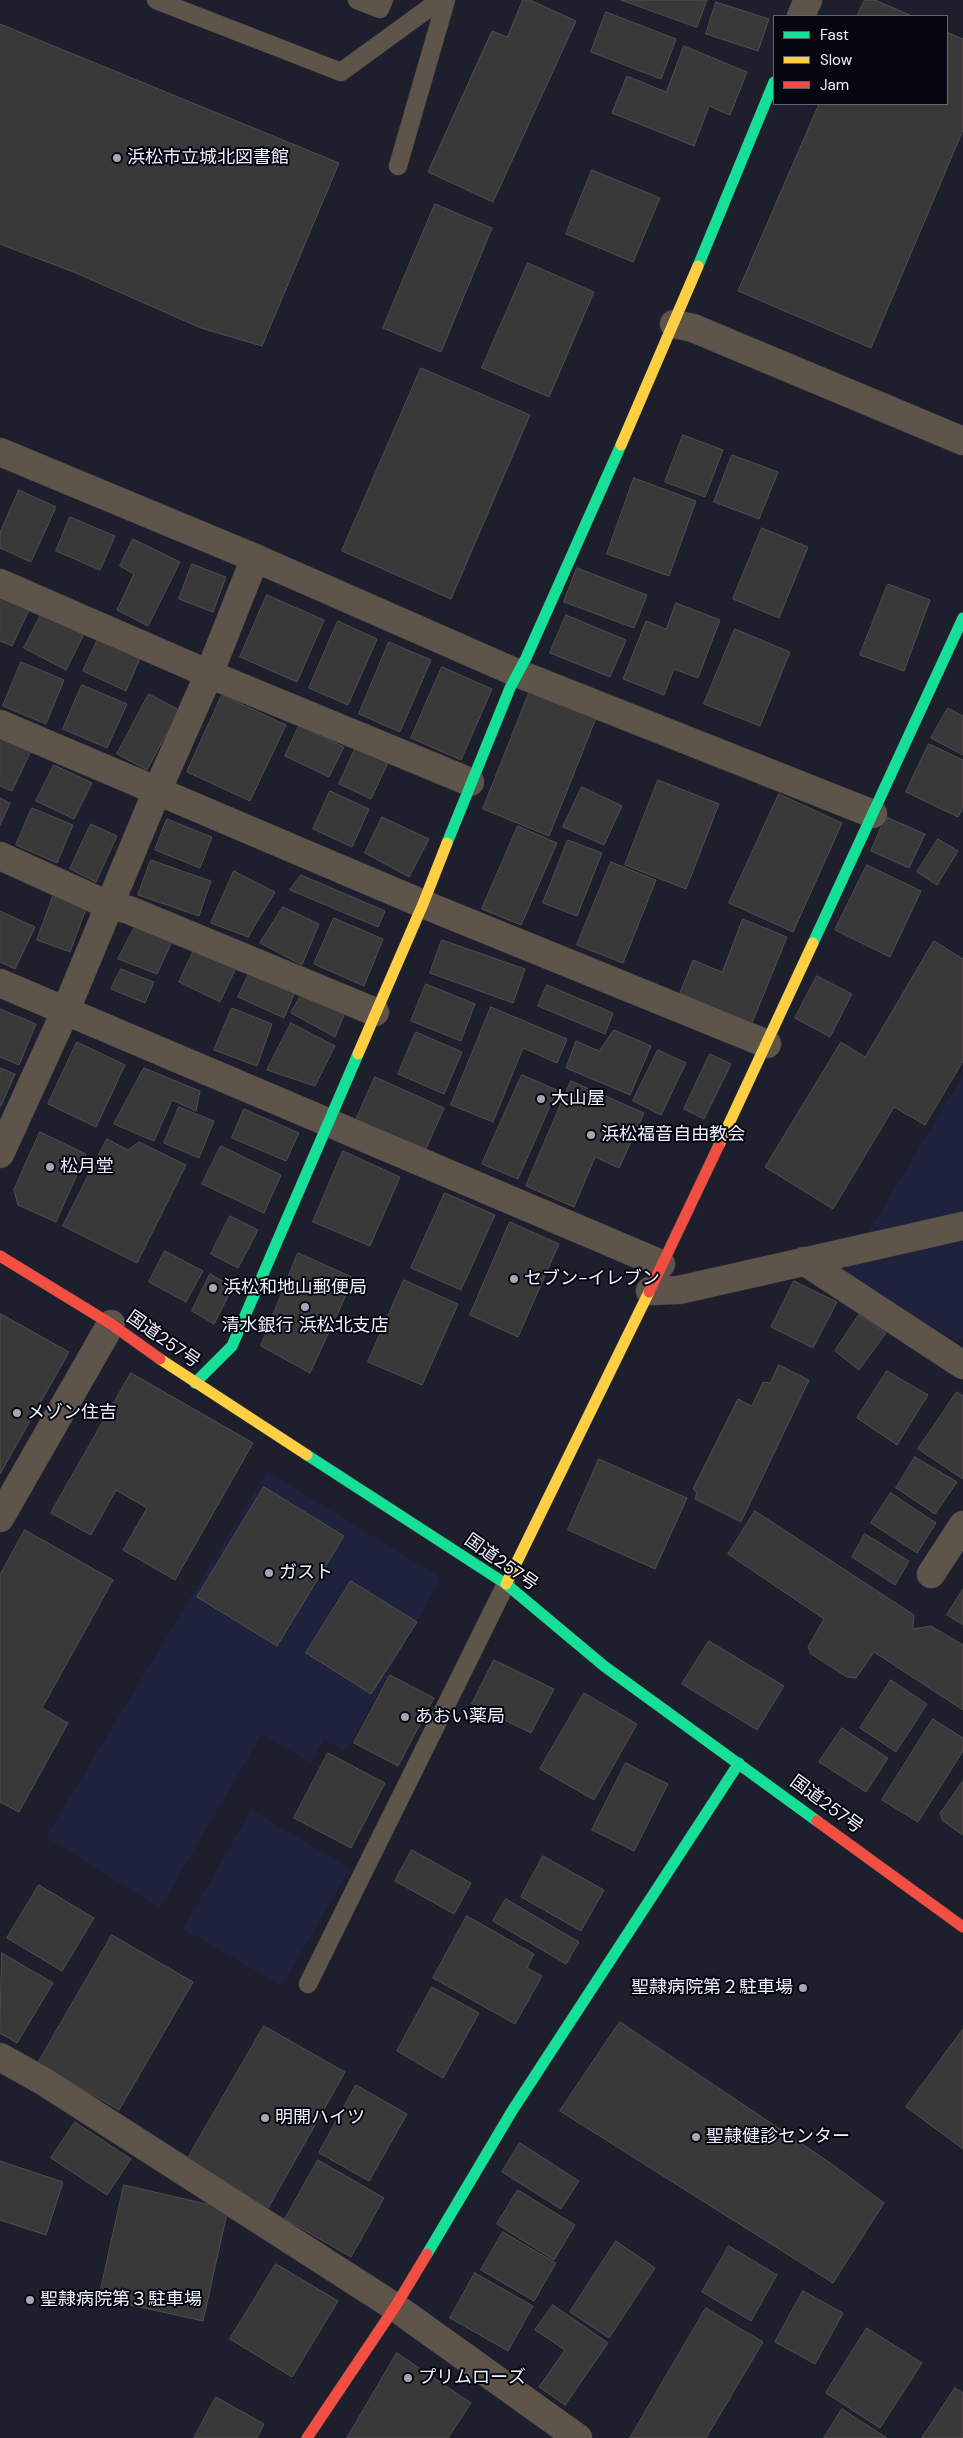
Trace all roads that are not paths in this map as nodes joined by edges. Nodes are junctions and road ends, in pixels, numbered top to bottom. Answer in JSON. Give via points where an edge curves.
{"nodes":[{"id":1,"x":156,"y":0,"type":"edge"},
{"id":2,"x":357,"y":0,"type":"edge"},
{"id":3,"x":384,"y":0,"type":"edge"},
{"id":4,"x":440,"y":0,"type":"edge"},
{"id":5,"x":446,"y":0,"type":"edge"},
{"id":6,"x":808,"y":0,"type":"edge"},
{"id":7,"x":802,"y":15,"type":"edge"},
{"id":8,"x":773,"y":84,"type":"edge"},
{"id":9,"x":398,"y":166,"type":"dead end"},
{"id":10,"x":674,"y":324,"type":"junction"},
{"id":11,"x":963,"y":442,"type":"edge"},
{"id":12,"x":0,"y":452,"type":"edge"},
{"id":13,"x":255,"y":558,"type":"junction"},
{"id":14,"x":0,"y":583,"type":"edge"},
{"id":15,"x":963,"y":618,"type":"edge"},
{"id":16,"x":209,"y":674,"type":"junction"},
{"id":17,"x":517,"y":674,"type":"junction"},
{"id":18,"x":0,"y":724,"type":"edge"},
{"id":19,"x":470,"y":782,"type":"junction"},
{"id":20,"x":157,"y":791,"type":"junction"},
{"id":21,"x":873,"y":814,"type":"junction"},
{"id":22,"x":0,"y":856,"type":"edge"},
{"id":23,"x":108,"y":904,"type":"junction"},
{"id":24,"x":423,"y":904,"type":"junction"},
{"id":25,"x":0,"y":984,"type":"edge"},
{"id":26,"x":64,"y":1012,"type":"junction"},
{"id":27,"x":375,"y":1012,"type":"junction"},
{"id":28,"x":767,"y":1044,"type":"junction"},
{"id":29,"x":328,"y":1123,"type":"junction"},
{"id":30,"x":0,"y":1154,"type":"edge"},
{"id":31,"x":963,"y":1226,"type":"edge"},
{"id":32,"x":0,"y":1256,"type":"edge"},
{"id":33,"x":804,"y":1261,"type":"junction"},
{"id":34,"x":661,"y":1264,"type":"junction"},
{"id":35,"x":650,"y":1291,"type":"junction"},
{"id":36,"x":111,"y":1324,"type":"junction"},
{"id":37,"x":963,"y":1365,"type":"edge"},
{"id":38,"x":195,"y":1384,"type":"junction"},
{"id":39,"x":0,"y":1518,"type":"edge"},
{"id":40,"x":963,"y":1525,"type":"edge"},
{"id":41,"x":932,"y":1574,"type":"dead end"},
{"id":42,"x":506,"y":1584,"type":"junction"},
{"id":43,"x":739,"y":1764,"type":"junction"},
{"id":44,"x":963,"y":1926,"type":"edge"},
{"id":45,"x":308,"y":1984,"type":"dead end"},
{"id":46,"x":0,"y":2057,"type":"edge"},
{"id":47,"x":395,"y":2307,"type":"junction"},
{"id":48,"x":307,"y":2438,"type":"edge"},
{"id":49,"x":578,"y":2438,"type":"edge"}],
"edges":[{"from":1,"to":4,"type":"lane","via":[[340,72]]},
{"from":2,"to":3,"type":"lane","via":[[380,9]]},
{"from":5,"to":9,"type":"lane"},
{"from":6,"to":7,"type":"street"},
{"from":8,"to":10,"type":"main road"},
{"from":10,"to":11,"type":"street","via":[[693,328]]},
{"from":10,"to":17,"type":"main road"},
{"from":12,"to":13,"type":"street"},
{"from":13,"to":16,"type":"street"},
{"from":13,"to":17,"type":"street"},
{"from":14,"to":16,"type":"street"},
{"from":15,"to":21,"type":"main road"},
{"from":16,"to":19,"type":"street"},
{"from":16,"to":20,"type":"street"},
{"from":17,"to":19,"type":"main road"},
{"from":17,"to":21,"type":"street"},
{"from":18,"to":20,"type":"street"},
{"from":19,"to":24,"type":"main road"},
{"from":20,"to":23,"type":"street"},
{"from":20,"to":24,"type":"street"},
{"from":21,"to":28,"type":"main road"},
{"from":22,"to":23,"type":"street"},
{"from":23,"to":26,"type":"street"},
{"from":23,"to":27,"type":"street"},
{"from":24,"to":27,"type":"main road"},
{"from":24,"to":28,"type":"street"},
{"from":25,"to":26,"type":"street"},
{"from":26,"to":29,"type":"street"},
{"from":26,"to":30,"type":"street"},
{"from":27,"to":29,"type":"main road"},
{"from":28,"to":34,"type":"main road"},
{"from":29,"to":34,"type":"street"},
{"from":29,"to":38,"type":"main road","via":[[232,1346]]},
{"from":31,"to":33,"type":"street"},
{"from":32,"to":36,"type":"main road","name":"国道257号"},
{"from":33,"to":35,"type":"street","via":[[679,1290]]},
{"from":33,"to":37,"type":"street"},
{"from":34,"to":35,"type":"main road"},
{"from":35,"to":42,"type":"main road"},
{"from":36,"to":38,"type":"main road","name":"国道257号"},
{"from":36,"to":39,"type":"street"},
{"from":38,"to":42,"type":"main road","name":"国道257号"},
{"from":40,"to":41,"type":"street"},
{"from":42,"to":43,"type":"main road","name":"国道257号","via":[[604,1666]]},
{"from":42,"to":45,"type":"lane"},
{"from":43,"to":44,"type":"main road","name":"国道257号"},
{"from":43,"to":47,"type":"main road","via":[[512,2111]]},
{"from":46,"to":47,"type":"street","via":[[43,2081]]},
{"from":47,"to":48,"type":"main road"},
{"from":47,"to":49,"type":"street"}]}
